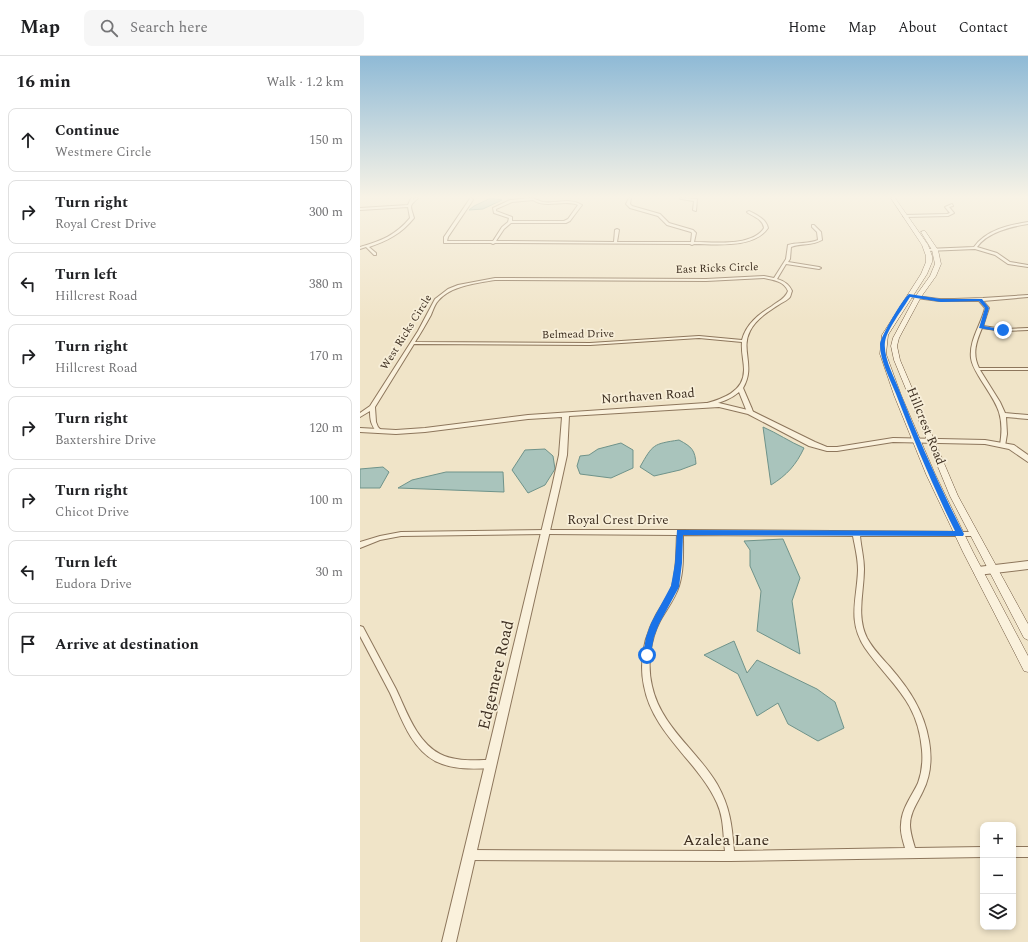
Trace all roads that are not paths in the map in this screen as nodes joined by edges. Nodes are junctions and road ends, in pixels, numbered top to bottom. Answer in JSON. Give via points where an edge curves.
{"nodes":[{"id":1,"x":386,"y":239,"type":"edge"},
{"id":2,"x":445,"y":239,"type":"edge"},
{"id":3,"x":495,"y":239,"type":"edge"},
{"id":4,"x":616,"y":239,"type":"edge"},
{"id":5,"x":693,"y":239,"type":"edge"},
{"id":6,"x":753,"y":239,"type":"edge"},
{"id":7,"x":820,"y":239,"type":"edge"},
{"id":8,"x":920,"y":239,"type":"edge"},
{"id":9,"x":928,"y":239,"type":"edge"},
{"id":10,"x":981,"y":239,"type":"edge"},
{"id":11,"x":493,"y":243,"type":"junction"},
{"id":12,"x":615,"y":243,"type":"junction"},
{"id":13,"x":692,"y":244,"type":"junction"},
{"id":14,"x":366,"y":246,"type":"junction"},
{"id":15,"x":360,"y":248,"type":"edge"},
{"id":16,"x":975,"y":248,"type":"junction"},
{"id":17,"x":927,"y":250,"type":"junction"},
{"id":18,"x":935,"y":250,"type":"junction"},
{"id":19,"x":375,"y":254,"type":"dead end"},
{"id":20,"x":786,"y":263,"type":"junction"},
{"id":21,"x":1028,"y":266,"type":"edge"},
{"id":22,"x":819,"y":268,"type":"dead end"},
{"id":23,"x":775,"y":278,"type":"junction"},
{"id":24,"x":590,"y":279,"type":"joint"},
{"id":25,"x":909,"y":296,"type":"junction"},
{"id":26,"x":1028,"y":296,"type":"edge"},
{"id":27,"x":918,"y":297,"type":"junction"},
{"id":28,"x":980,"y":300,"type":"junction"},
{"id":29,"x":981,"y":327,"type":"junction"},
{"id":30,"x":1028,"y":329,"type":"edge"},
{"id":31,"x":744,"y":341,"type":"junction"},
{"id":32,"x":412,"y":343,"type":"junction"},
{"id":33,"x":977,"y":369,"type":"junction"},
{"id":34,"x":1028,"y":369,"type":"edge"},
{"id":35,"x":740,"y":389,"type":"junction"},
{"id":36,"x":706,"y":405,"type":"junction"},
{"id":37,"x":372,"y":407,"type":"junction"},
{"id":38,"x":750,"y":412,"type":"junction"},
{"id":39,"x":360,"y":415,"type":"edge"},
{"id":40,"x":566,"y":415,"type":"junction"},
{"id":41,"x":1004,"y":415,"type":"junction"},
{"id":42,"x":1028,"y":417,"type":"edge"},
{"id":43,"x":360,"y":430,"type":"edge"},
{"id":44,"x":380,"y":432,"type":"junction"},
{"id":45,"x":916,"y":440,"type":"junction"},
{"id":46,"x":930,"y":440,"type":"junction"},
{"id":47,"x":1003,"y":445,"type":"junction"},
{"id":48,"x":1028,"y":459,"type":"edge"},
{"id":49,"x":546,"y":532,"type":"junction"},
{"id":50,"x":680,"y":532,"type":"junction"},
{"id":51,"x":856,"y":534,"type":"junction"},
{"id":52,"x":960,"y":534,"type":"junction"},
{"id":53,"x":974,"y":534,"type":"junction"},
{"id":54,"x":360,"y":545,"type":"edge"},
{"id":55,"x":1028,"y":565,"type":"edge"},
{"id":56,"x":992,"y":569,"type":"junction"},
{"id":57,"x":978,"y":571,"type":"junction"},
{"id":58,"x":360,"y":629,"type":"edge"},
{"id":59,"x":1028,"y":636,"type":"edge"},
{"id":60,"x":1028,"y":667,"type":"edge"},
{"id":61,"x":492,"y":764,"type":"junction"},
{"id":62,"x":980,"y":852,"type":"edge"},
{"id":63,"x":1016,"y":852,"type":"edge"},
{"id":64,"x":1028,"y":852,"type":"edge"},
{"id":65,"x":911,"y":853,"type":"junction"},
{"id":66,"x":470,"y":855,"type":"junction"},
{"id":67,"x":730,"y":856,"type":"junction"},
{"id":68,"x":449,"y":942,"type":"edge"}],
"edges":[{"from":1,"to":14,"type":"street"},
{"from":2,"to":11,"type":"street","via":[[449,242]]},
{"from":3,"to":11,"type":"street"},
{"from":4,"to":12,"type":"street"},
{"from":5,"to":13,"type":"street"},
{"from":6,"to":13,"type":"street","via":[[734,243]]},
{"from":7,"to":20,"type":"street","via":[[789,246]]},
{"from":8,"to":17,"type":"main road"},
{"from":9,"to":18,"type":"main road"},
{"from":10,"to":16,"type":"street"},
{"from":11,"to":12,"type":"street"},
{"from":12,"to":13,"type":"street"},
{"from":14,"to":15,"type":"street"},
{"from":14,"to":19,"type":"street"},
{"from":16,"to":18,"type":"street"},
{"from":16,"to":21,"type":"street","via":[[996,254],[1013,265]]},
{"from":17,"to":18,"type":"street"},
{"from":17,"to":25,"type":"main road","name":"Hillcrest Road","via":[[927,269]]},
{"from":18,"to":27,"type":"main road","name":"Hillcrest Road","via":[[935,272]]},
{"from":20,"to":22,"type":"street"},
{"from":20,"to":23,"type":"street"},
{"from":23,"to":24,"type":"street","name":"East Ricks Circle","via":[[760,276],[714,280]]},
{"from":23,"to":31,"type":"street","name":"East Ricks Circle","via":[[788,286],[790,294],[752,324]]},
{"from":24,"to":32,"type":"street","name":"West Ricks Circle","via":[[495,279],[459,286],[436,300]]},
{"from":25,"to":27,"type":"street"},
{"from":25,"to":45,"type":"main road","name":"Hillcrest Road","via":[[885,335],[883,348],[885,360]]},
{"from":26,"to":28,"type":"street"},
{"from":27,"to":28,"type":"street","via":[[941,301]]},
{"from":27,"to":46,"type":"main road","name":"Hillcrest Road","via":[[894,346],[897,360]]},
{"from":28,"to":29,"type":"street","via":[[987,308]]},
{"from":29,"to":30,"type":"street","via":[[1003,330]]},
{"from":29,"to":33,"type":"street","via":[[973,354]]},
{"from":31,"to":32,"type":"street","name":"Belmead Drive","via":[[698,337],[590,344]]},
{"from":31,"to":35,"type":"street","via":[[746,371]]},
{"from":32,"to":37,"type":"street","name":"West Ricks Circle"},
{"from":33,"to":34,"type":"street"},
{"from":33,"to":41,"type":"street"},
{"from":35,"to":36,"type":"street","via":[[726,400]]},
{"from":35,"to":38,"type":"street"},
{"from":36,"to":38,"type":"street","name":"Northaven Road"},
{"from":36,"to":40,"type":"street","name":"Northaven Road"},
{"from":37,"to":39,"type":"street","name":"West Ricks Circle"},
{"from":37,"to":44,"type":"street","via":[[373,422]]},
{"from":38,"to":45,"type":"street","name":"Northaven Road","via":[[827,449],[888,440]]},
{"from":40,"to":44,"type":"street","name":"Northaven Road","via":[[511,419],[445,429]]},
{"from":40,"to":49,"type":"street","name":"Edgemere Road","via":[[563,455]]},
{"from":41,"to":42,"type":"street"},
{"from":41,"to":47,"type":"street","via":[[1006,427]]},
{"from":43,"to":44,"type":"street","name":"Northaven Road"},
{"from":45,"to":46,"type":"street","name":"Northaven Road"},
{"from":45,"to":52,"type":"main road","name":"Hillcrest Road"},
{"from":46,"to":47,"type":"street","name":"Northaven Road"},
{"from":46,"to":53,"type":"main road","name":"Hillcrest Road","via":[[954,496]]},
{"from":47,"to":48,"type":"street","name":"Northaven Road"},
{"from":49,"to":50,"type":"street","name":"Royal Crest Drive"},
{"from":49,"to":54,"type":"street","name":"Royal Crest Drive","via":[[401,534]]},
{"from":49,"to":61,"type":"street","name":"Edgemere Road"},
{"from":50,"to":51,"type":"street","name":"Royal Crest Drive"},
{"from":50,"to":67,"type":"street","via":[[675,587],[650,637],[647,655],[648,685],[652,704],[661,720],[709,780],[722,802]]},
{"from":51,"to":52,"type":"street","name":"Royal Crest Drive"},
{"from":51,"to":65,"type":"street","via":[[860,559],[857,617],[860,628],[872,651],[907,692],[922,720],[926,760],[923,780],[907,816],[906,826]]},
{"from":52,"to":53,"type":"street","name":"Royal Crest Drive"},
{"from":52,"to":57,"type":"main road","name":"Hillcrest Road"},
{"from":53,"to":56,"type":"main road","name":"Hillcrest Road"},
{"from":55,"to":56,"type":"street"},
{"from":56,"to":57,"type":"street"},
{"from":56,"to":59,"type":"main road","name":"Hillcrest Road"},
{"from":57,"to":60,"type":"main road","name":"Hillcrest Road"},
{"from":58,"to":61,"type":"street","via":[[409,724],[425,748],[449,762]]},
{"from":61,"to":66,"type":"street","name":"Edgemere Road"},
{"from":62,"to":65,"type":"street","name":"Azalea Lane"},
{"from":63,"to":64,"type":"street"},
{"from":65,"to":67,"type":"street","name":"Azalea Lane"},
{"from":66,"to":67,"type":"street","name":"Azalea Lane"},
{"from":66,"to":68,"type":"street","name":"Edgemere Road"}]}
